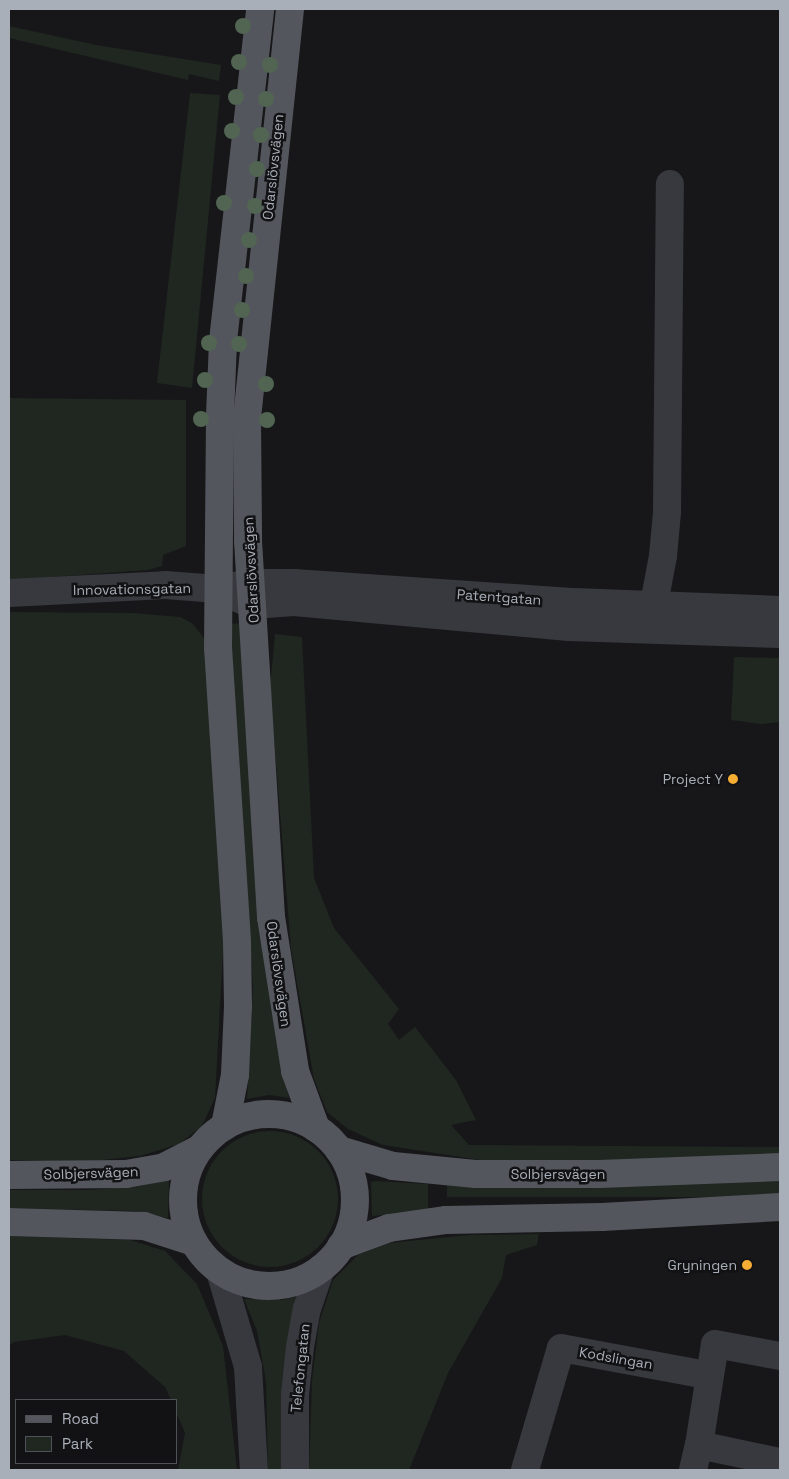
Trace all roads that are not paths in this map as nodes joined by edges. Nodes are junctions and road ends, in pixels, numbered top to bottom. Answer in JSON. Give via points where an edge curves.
{"nodes":[{"id":1,"x":260,"y":9,"type":"edge"},
{"id":2,"x":290,"y":9,"type":"edge"},
{"id":3,"x":670,"y":184,"type":"dead end"},
{"id":4,"x":218,"y":589,"type":"junction"},
{"id":5,"x":9,"y":593,"type":"edge"},
{"id":6,"x":252,"y":594,"type":"junction"},
{"id":7,"x":780,"y":610,"type":"edge"},
{"id":8,"x":651,"y":616,"type":"junction"},
{"id":9,"x":780,"y":634,"type":"edge"},
{"id":10,"x":224,"y":1126,"type":"junction"},
{"id":11,"x":316,"y":1128,"type":"junction"},
{"id":12,"x":199,"y":1149,"type":"junction"},
{"id":13,"x":339,"y":1150,"type":"junction"},
{"id":14,"x":780,"y":1167,"type":"edge"},
{"id":15,"x":9,"y":1175,"type":"edge"},
{"id":16,"x":780,"y":1207,"type":"edge"},
{"id":17,"x":9,"y":1222,"type":"edge"},
{"id":18,"x":194,"y":1242,"type":"junction"},
{"id":19,"x":341,"y":1246,"type":"junction"},
{"id":20,"x":321,"y":1268,"type":"junction"},
{"id":21,"x":220,"y":1271,"type":"junction"},
{"id":22,"x":780,"y":1356,"type":"edge"},
{"id":23,"x":708,"y":1375,"type":"junction"},
{"id":24,"x":696,"y":1458,"type":"edge"},
{"id":25,"x":780,"y":1462,"type":"edge"},
{"id":26,"x":254,"y":1470,"type":"edge"},
{"id":27,"x":295,"y":1470,"type":"edge"},
{"id":28,"x":525,"y":1470,"type":"edge"}],
"edges":[{"from":1,"to":4,"type":"main road","via":[[223,341]]},
{"from":2,"to":6,"type":"main road","name":"Odarslövsvägen","via":[[246,418]]},
{"from":3,"to":8,"type":"street","via":[[667,512],[663,556]]},
{"from":4,"to":5,"type":"street","name":"Innovationsgatan","via":[[165,585]]},
{"from":4,"to":6,"type":"street","name":"Innovationsgatan"},
{"from":4,"to":10,"type":"main road","via":[[218,648],[238,969],[238,1043]]},
{"from":6,"to":8,"type":"street","name":"Patentgatan","via":[[294,602],[569,627]]},
{"from":6,"to":11,"type":"main road","name":"Odarslövsvägen","via":[[271,917],[295,1071]]},
{"from":7,"to":8,"type":"street","name":"Patentgatan"},
{"from":8,"to":9,"type":"street","name":"Patentgatan"},
{"from":10,"to":11,"type":"main road","via":[[261,1114],[298,1119]]},
{"from":10,"to":12,"type":"main road"},
{"from":11,"to":13,"type":"main road"},
{"from":12,"to":15,"type":"main road","name":"Solbjersvägen","via":[[164,1167],[132,1173]]},
{"from":12,"to":18,"type":"main road","via":[[190,1166],[183,1195],[186,1224]]},
{"from":13,"to":14,"type":"main road","name":"Solbjersvägen","via":[[393,1166],[476,1174],[599,1174]]},
{"from":13,"to":19,"type":"main road","via":[[352,1176],[355,1205]]},
{"from":16,"to":19,"type":"main road","via":[[602,1217],[446,1220],[390,1228]]},
{"from":17,"to":18,"type":"main road","via":[[137,1226]]},
{"from":18,"to":21,"type":"main road"},
{"from":19,"to":20,"type":"main road"},
{"from":20,"to":21,"type":"main road","via":[[296,1281],[260,1286],[239,1281]]},
{"from":20,"to":27,"type":"street","name":"Telefongatan","via":[[307,1309],[300,1347],[295,1395]]},
{"from":21,"to":26,"type":"street","via":[[248,1366]]},
{"from":22,"to":23,"type":"street","via":[[715,1344]]},
{"from":23,"to":24,"type":"street"},
{"from":23,"to":28,"type":"street","name":"Kodslingan","via":[[561,1348]]},
{"from":24,"to":25,"type":"street"}]}
